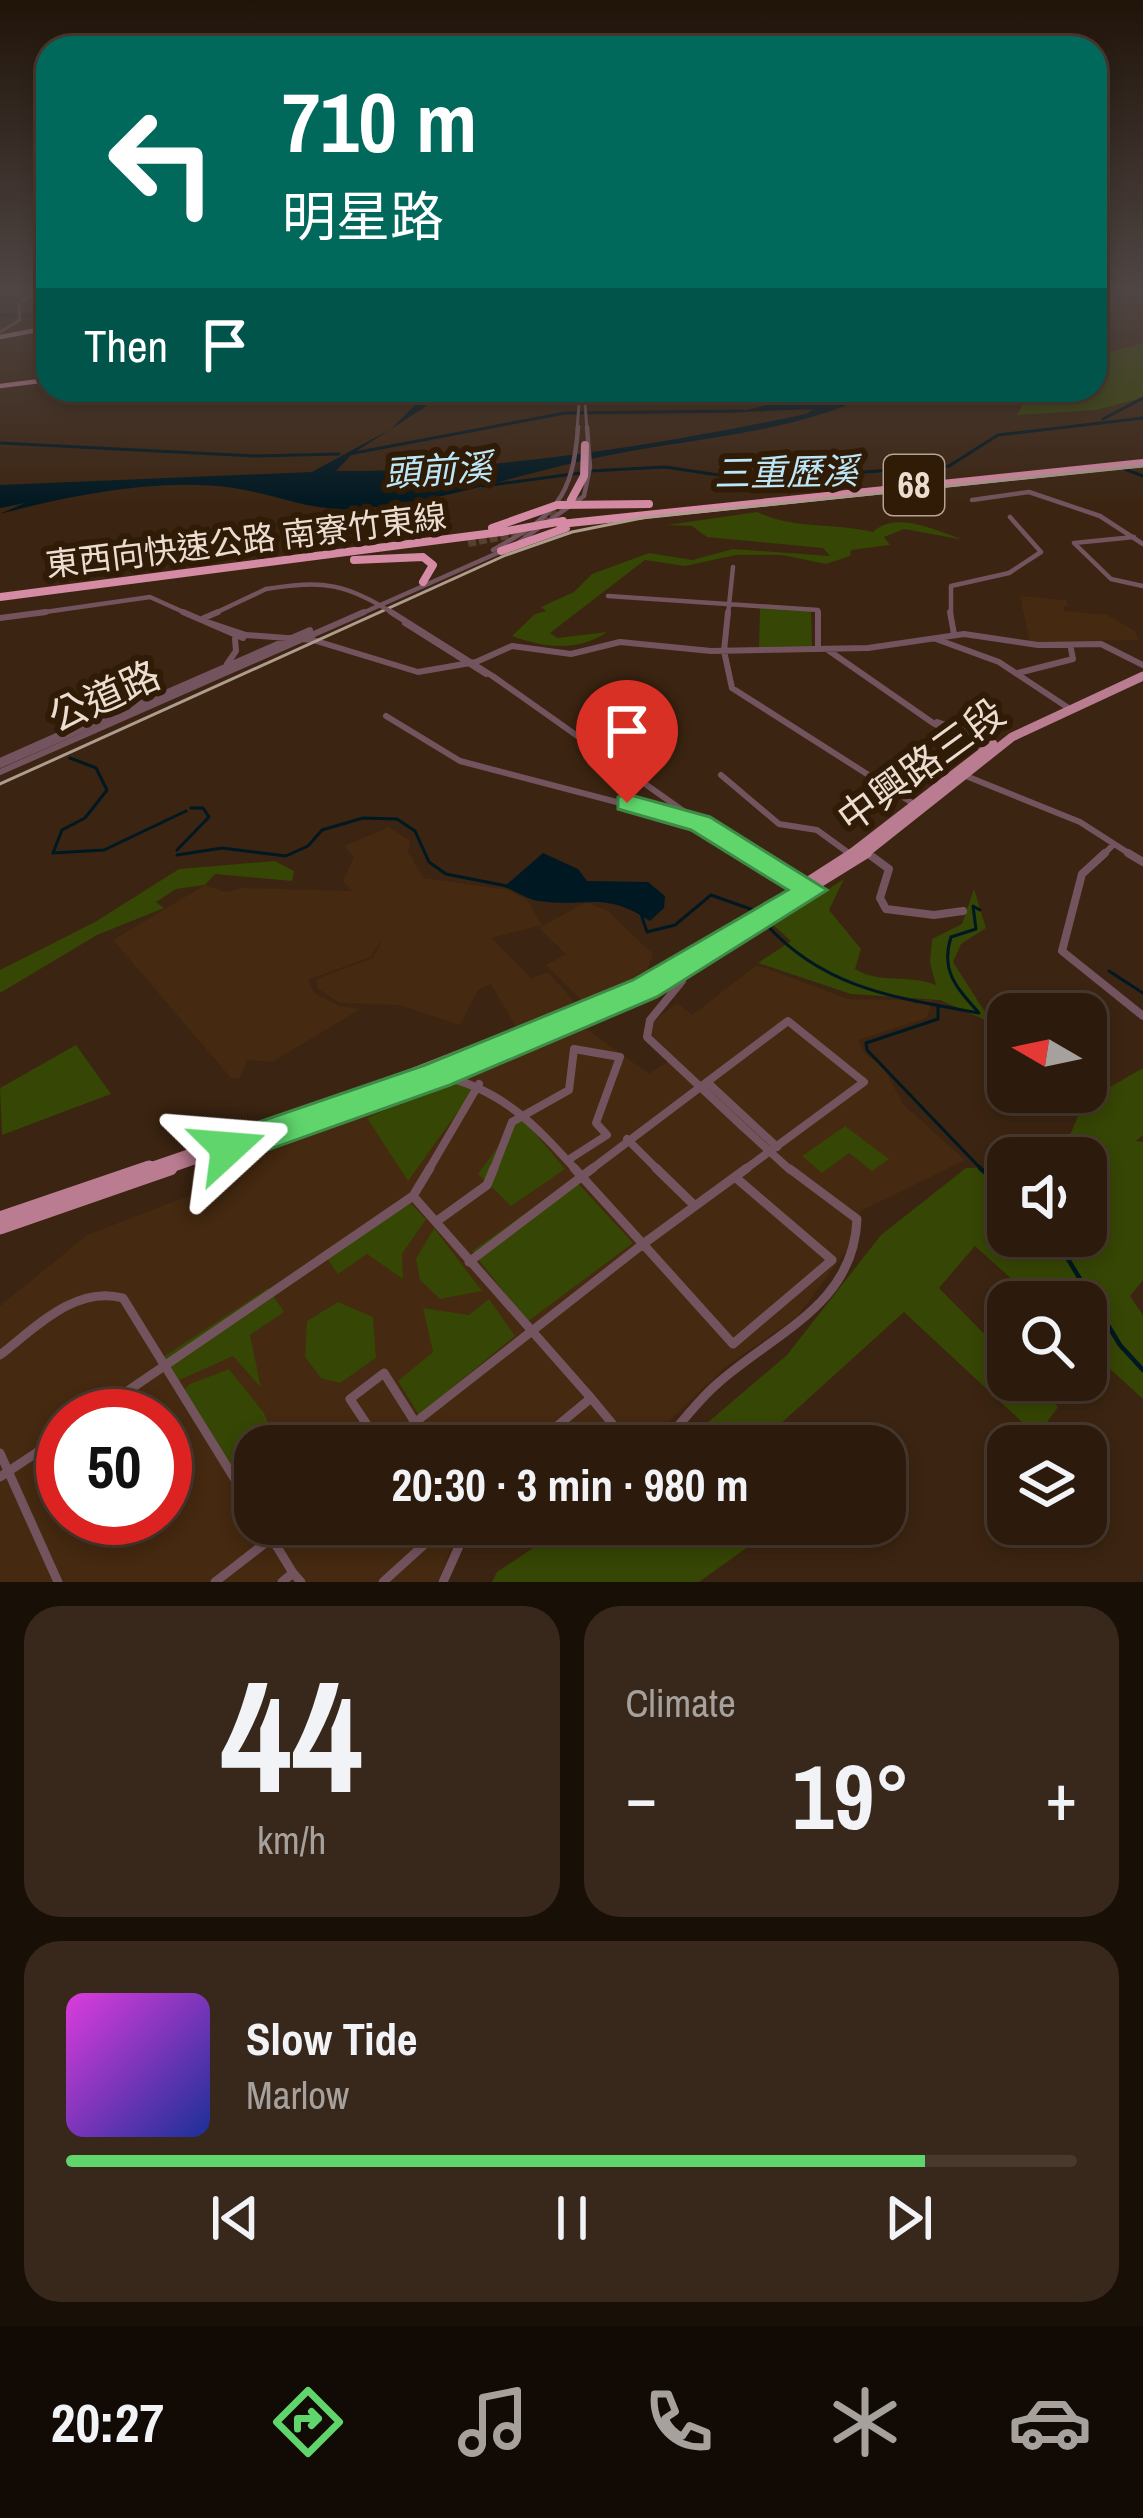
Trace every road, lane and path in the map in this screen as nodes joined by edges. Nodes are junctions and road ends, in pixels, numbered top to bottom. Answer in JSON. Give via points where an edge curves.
{"nodes":[{"id":1,"x":36,"y":382,"type":"edge"},
{"id":2,"x":0,"y":386,"type":"edge"},
{"id":3,"x":581,"y":402,"type":"edge"},
{"id":4,"x":583,"y":402,"type":"edge"},
{"id":5,"x":585,"y":446,"type":"junction"},
{"id":6,"x":1143,"y":461,"type":"edge"},
{"id":7,"x":584,"y":496,"type":"junction"},
{"id":8,"x":736,"y":499,"type":"junction"},
{"id":9,"x":972,"y":500,"type":"dead end"},
{"id":10,"x":573,"y":502,"type":"junction"},
{"id":11,"x":556,"y":505,"type":"junction"},
{"id":12,"x":597,"y":506,"type":"junction"},
{"id":13,"x":1010,"y":517,"type":"dead end"},
{"id":14,"x":564,"y":524,"type":"junction"},
{"id":15,"x":512,"y":525,"type":"junction"},
{"id":16,"x":547,"y":526,"type":"junction"},
{"id":17,"x":536,"y":529,"type":"junction"},
{"id":18,"x":500,"y":533,"type":"junction"},
{"id":19,"x":1134,"y":537,"type":"junction"},
{"id":20,"x":468,"y":544,"type":"tunnel mouth"},
{"id":21,"x":1143,"y":544,"type":"edge"},
{"id":22,"x":388,"y":549,"type":"junction"},
{"id":23,"x":501,"y":551,"type":"junction"},
{"id":24,"x":354,"y":560,"type":"junction"},
{"id":25,"x":733,"y":567,"type":"dead end"},
{"id":26,"x":249,"y":568,"type":"junction"},
{"id":27,"x":423,"y":582,"type":"junction"},
{"id":28,"x":1143,"y":586,"type":"edge"},
{"id":29,"x":608,"y":596,"type":"dead end"},
{"id":30,"x":0,"y":598,"type":"edge"},
{"id":31,"x":729,"y":604,"type":"junction"},
{"id":32,"x":0,"y":618,"type":"edge"},
{"id":33,"x":201,"y":620,"type":"junction"},
{"id":34,"x":231,"y":632,"type":"junction"},
{"id":35,"x":953,"y":634,"type":"junction"},
{"id":36,"x":242,"y":638,"type":"junction"},
{"id":37,"x":288,"y":638,"type":"junction"},
{"id":38,"x":302,"y":638,"type":"junction"},
{"id":39,"x":934,"y":638,"type":"junction"},
{"id":40,"x":1070,"y":647,"type":"junction"},
{"id":41,"x":822,"y":648,"type":"junction"},
{"id":42,"x":724,"y":651,"type":"junction"},
{"id":43,"x":231,"y":667,"type":"junction"},
{"id":44,"x":1018,"y":673,"type":"junction"},
{"id":45,"x":1139,"y":676,"type":"edge"},
{"id":46,"x":1048,"y":683,"type":"dead end"},
{"id":47,"x":177,"y":685,"type":"junction"},
{"id":48,"x":1036,"y":686,"type":"junction"},
{"id":49,"x":1067,"y":707,"type":"junction"},
{"id":50,"x":386,"y":716,"type":"dead end"},
{"id":51,"x":933,"y":723,"type":"junction"},
{"id":52,"x":973,"y":734,"type":"dead end"},
{"id":53,"x":988,"y":751,"type":"junction"},
{"id":54,"x":0,"y":768,"type":"edge"},
{"id":55,"x":961,"y":774,"type":"junction"},
{"id":56,"x":721,"y":775,"type":"dead end"},
{"id":57,"x":919,"y":807,"type":"junction"},
{"id":58,"x":700,"y":823,"type":"junction"},
{"id":59,"x":1114,"y":844,"type":"junction"},
{"id":60,"x":870,"y":846,"type":"junction"},
{"id":61,"x":854,"y":857,"type":"junction"},
{"id":62,"x":1143,"y":862,"type":"edge"},
{"id":63,"x":808,"y":887,"type":"junction"},
{"id":64,"x":964,"y":911,"type":"dead end"},
{"id":65,"x":678,"y":970,"type":"junction"},
{"id":66,"x":1143,"y":1016,"type":"edge"},
{"id":67,"x":434,"y":1072,"type":"junction"},
{"id":68,"x":479,"y":1084,"type":"junction"},
{"id":69,"x":704,"y":1085,"type":"junction"},
{"id":70,"x":526,"y":1116,"type":"junction"},
{"id":71,"x":628,"y":1139,"type":"junction"},
{"id":72,"x":777,"y":1147,"type":"junction"},
{"id":73,"x":568,"y":1160,"type":"junction"},
{"id":74,"x":585,"y":1177,"type":"junction"},
{"id":75,"x":735,"y":1177,"type":"junction"},
{"id":76,"x":413,"y":1196,"type":"junction"},
{"id":77,"x":695,"y":1206,"type":"junction"},
{"id":78,"x":437,"y":1221,"type":"junction"},
{"id":79,"x":0,"y":1223,"type":"edge"},
{"id":80,"x":643,"y":1244,"type":"junction"},
{"id":81,"x":469,"y":1262,"type":"junction"},
{"id":82,"x":530,"y":1328,"type":"junction"},
{"id":83,"x":0,"y":1355,"type":"edge"},
{"id":84,"x":164,"y":1363,"type":"junction"},
{"id":85,"x":128,"y":1389,"type":"edge"},
{"id":86,"x":591,"y":1398,"type":"junction"},
{"id":87,"x":368,"y":1425,"type":"edge"},
{"id":88,"x":409,"y":1425,"type":"edge"},
{"id":89,"x":417,"y":1425,"type":"edge"},
{"id":90,"x":558,"y":1425,"type":"edge"},
{"id":91,"x":613,"y":1425,"type":"edge"},
{"id":92,"x":679,"y":1425,"type":"edge"},
{"id":93,"x":0,"y":1453,"type":"edge"},
{"id":94,"x":36,"y":1453,"type":"edge"},
{"id":95,"x":4,"y":1474,"type":"edge"},
{"id":96,"x":234,"y":1477,"type":"edge"},
{"id":97,"x":264,"y":1545,"type":"edge"},
{"id":98,"x":275,"y":1545,"type":"edge"},
{"id":99,"x":424,"y":1545,"type":"edge"},
{"id":100,"x":459,"y":1545,"type":"edge"},
{"id":101,"x":292,"y":1579,"type":"edge"},
{"id":102,"x":58,"y":1582,"type":"edge"},
{"id":103,"x":215,"y":1582,"type":"edge"},
{"id":104,"x":383,"y":1582,"type":"edge"},
{"id":105,"x":442,"y":1582,"type":"edge"}],
"edges":[{"from":1,"to":2,"type":"main road"},
{"from":3,"to":11,"type":"street","via":[[578,466]]},
{"from":4,"to":5,"type":"street"},
{"from":5,"to":7,"type":"street"},
{"from":5,"to":10,"type":"highway"},
{"from":6,"to":8,"type":"highway","name":"東西向快速公路 南寮竹東線","number":"68"},
{"from":6,"to":14,"type":"highway","name":"東西向快速公路 南寮竹東線","number":"68"},
{"from":7,"to":10,"type":"street"},
{"from":7,"to":12,"type":"highway"},
{"from":8,"to":12,"type":"highway"},
{"from":8,"to":14,"type":"highway","name":"東西向快速公路 南寮竹東線","number":"68"},
{"from":9,"to":19,"type":"street","via":[[1029,491],[1100,515]]},
{"from":10,"to":11,"type":"highway"},
{"from":10,"to":12,"type":"highway"},
{"from":10,"to":16,"type":"street"},
{"from":11,"to":15,"type":"highway"},
{"from":11,"to":16,"type":"highway"},
{"from":11,"to":17,"type":"street"},
{"from":13,"to":35,"type":"street","via":[[1041,553],[1009,573],[952,586]]},
{"from":14,"to":16,"type":"highway"},
{"from":14,"to":18,"type":"highway","name":"東西向快速公路 南寮竹東線","number":"68","bridge":true},
{"from":14,"to":23,"type":"highway"},
{"from":15,"to":17,"type":"highway"},
{"from":15,"to":22,"type":"highway"},
{"from":16,"to":17,"type":"street"},
{"from":17,"to":23,"type":"street","name":"公道路"},
{"from":17,"to":27,"type":"street","name":"公道路"},
{"from":18,"to":22,"type":"highway","name":"東西向快速公路 南寮竹東線","number":"68"},
{"from":18,"to":26,"type":"highway","name":"東西向快速公路 南寮竹東線","number":"68"},
{"from":19,"to":21,"type":"street"},
{"from":19,"to":28,"type":"street","via":[[1074,543],[1111,579]]},
{"from":20,"to":24,"type":"highway"},
{"from":22,"to":30,"type":"highway","name":"東西向快速公路 南寮竹東線","number":"68"},
{"from":23,"to":38,"type":"street","name":"公道路"},
{"from":24,"to":26,"type":"highway"},
{"from":24,"to":27,"type":"highway","via":[[423,557],[434,566]]},
{"from":25,"to":31,"type":"street"},
{"from":26,"to":30,"type":"highway","name":"東西向快速公路 南寮竹東線","number":"68"},
{"from":27,"to":37,"type":"street","name":"公道路"},
{"from":29,"to":31,"type":"street"},
{"from":31,"to":41,"type":"street","via":[[818,610]]},
{"from":31,"to":42,"type":"street"},
{"from":32,"to":33,"type":"street","via":[[140,596]]},
{"from":33,"to":34,"type":"street"},
{"from":33,"to":58,"type":"street","bridge":true,"via":[[267,590],[351,590],[494,677]]},
{"from":34,"to":36,"type":"street"},
{"from":34,"to":37,"type":"street"},
{"from":34,"to":43,"type":"street"},
{"from":35,"to":39,"type":"street"},
{"from":35,"to":40,"type":"street"},
{"from":36,"to":37,"type":"street"},
{"from":36,"to":43,"type":"street"},
{"from":37,"to":38,"type":"street"},
{"from":37,"to":43,"type":"street","name":"公道路"},
{"from":38,"to":42,"type":"street","via":[[423,672],[512,646],[571,654],[620,642]]},
{"from":38,"to":43,"type":"street","name":"公道路"},
{"from":39,"to":41,"type":"street"},
{"from":39,"to":44,"type":"street"},
{"from":40,"to":44,"type":"street","via":[[1073,659]]},
{"from":40,"to":45,"type":"street","via":[[1101,644]]},
{"from":41,"to":42,"type":"street"},
{"from":41,"to":51,"type":"street"},
{"from":42,"to":57,"type":"street","via":[[732,688]]},
{"from":43,"to":47,"type":"street","name":"公道路"},
{"from":43,"to":47,"type":"street","name":"公道路"},
{"from":43,"to":54,"type":"street","name":"公道路"},
{"from":44,"to":48,"type":"street"},
{"from":45,"to":49,"type":"main road","name":"中興路三段"},
{"from":46,"to":48,"type":"street"},
{"from":47,"to":54,"type":"street","name":"公道路"},
{"from":48,"to":49,"type":"street"},
{"from":49,"to":53,"type":"main road","name":"中興路三段"},
{"from":50,"to":58,"type":"street","via":[[460,761]]},
{"from":51,"to":52,"type":"street"},
{"from":51,"to":53,"type":"street"},
{"from":53,"to":55,"type":"main road","name":"中興路三段"},
{"from":55,"to":57,"type":"main road","name":"中興路三段"},
{"from":55,"to":59,"type":"street","via":[[1012,790]]},
{"from":56,"to":61,"type":"street","via":[[779,824],[817,830]]},
{"from":57,"to":60,"type":"main road","name":"中興路三段"},
{"from":58,"to":63,"type":"street"},
{"from":59,"to":62,"type":"street"},
{"from":59,"to":66,"type":"street","via":[[1082,874],[1082,899],[1065,925],[1062,951]]},
{"from":60,"to":61,"type":"main road","name":"中興路三段"},
{"from":60,"to":64,"type":"street","via":[[869,860],[889,869],[880,898],[886,909]]},
{"from":61,"to":63,"type":"main road","name":"中興路三段"},
{"from":63,"to":65,"type":"main road","name":"中興路三段"},
{"from":65,"to":67,"type":"main road","name":"中興路三段"},
{"from":65,"to":69,"type":"street","via":[[682,981],[646,1029],[659,1052]]},
{"from":67,"to":68,"type":"street"},
{"from":67,"to":79,"type":"main road","name":"中興路三段"},
{"from":68,"to":70,"type":"street"},
{"from":68,"to":76,"type":"street"},
{"from":69,"to":71,"type":"street"},
{"from":69,"to":72,"type":"street"},
{"from":69,"to":72,"type":"street","via":[[788,1021],[864,1082]]},
{"from":69,"to":92,"type":"street","bridge":true,"via":[[810,1188],[838,1198],[856,1219],[858,1251],[806,1320],[719,1382]]},
{"from":70,"to":73,"type":"street"},
{"from":70,"to":73,"type":"street","via":[[569,1090],[574,1049],[620,1057],[596,1123],[607,1135]]},
{"from":70,"to":78,"type":"street","via":[[512,1122],[487,1185]]},
{"from":71,"to":74,"type":"street"},
{"from":71,"to":77,"type":"street"},
{"from":72,"to":75,"type":"street"},
{"from":73,"to":74,"type":"street"},
{"from":74,"to":80,"type":"street"},
{"from":74,"to":81,"type":"street"},
{"from":75,"to":77,"type":"street"},
{"from":75,"to":80,"type":"street","via":[[832,1260],[733,1344]]},
{"from":76,"to":78,"type":"street"},
{"from":76,"to":84,"type":"street"},
{"from":77,"to":80,"type":"street"},
{"from":78,"to":81,"type":"street"},
{"from":80,"to":82,"type":"street"},
{"from":81,"to":82,"type":"street"},
{"from":82,"to":86,"type":"street"},
{"from":82,"to":88,"type":"street"},
{"from":83,"to":84,"type":"street","via":[[74,1302],[113,1293]]},
{"from":84,"to":85,"type":"street"},
{"from":84,"to":96,"type":"street"},
{"from":86,"to":90,"type":"street"},
{"from":86,"to":91,"type":"street"},
{"from":87,"to":89,"type":"street","bridge":true,"via":[[350,1399],[384,1372]]},
{"from":93,"to":95,"type":"street"},
{"from":94,"to":95,"type":"street"},
{"from":95,"to":102,"type":"street"},
{"from":97,"to":103,"type":"street"},
{"from":98,"to":101,"type":"street"},
{"from":99,"to":104,"type":"street"},
{"from":100,"to":105,"type":"street"}]}
